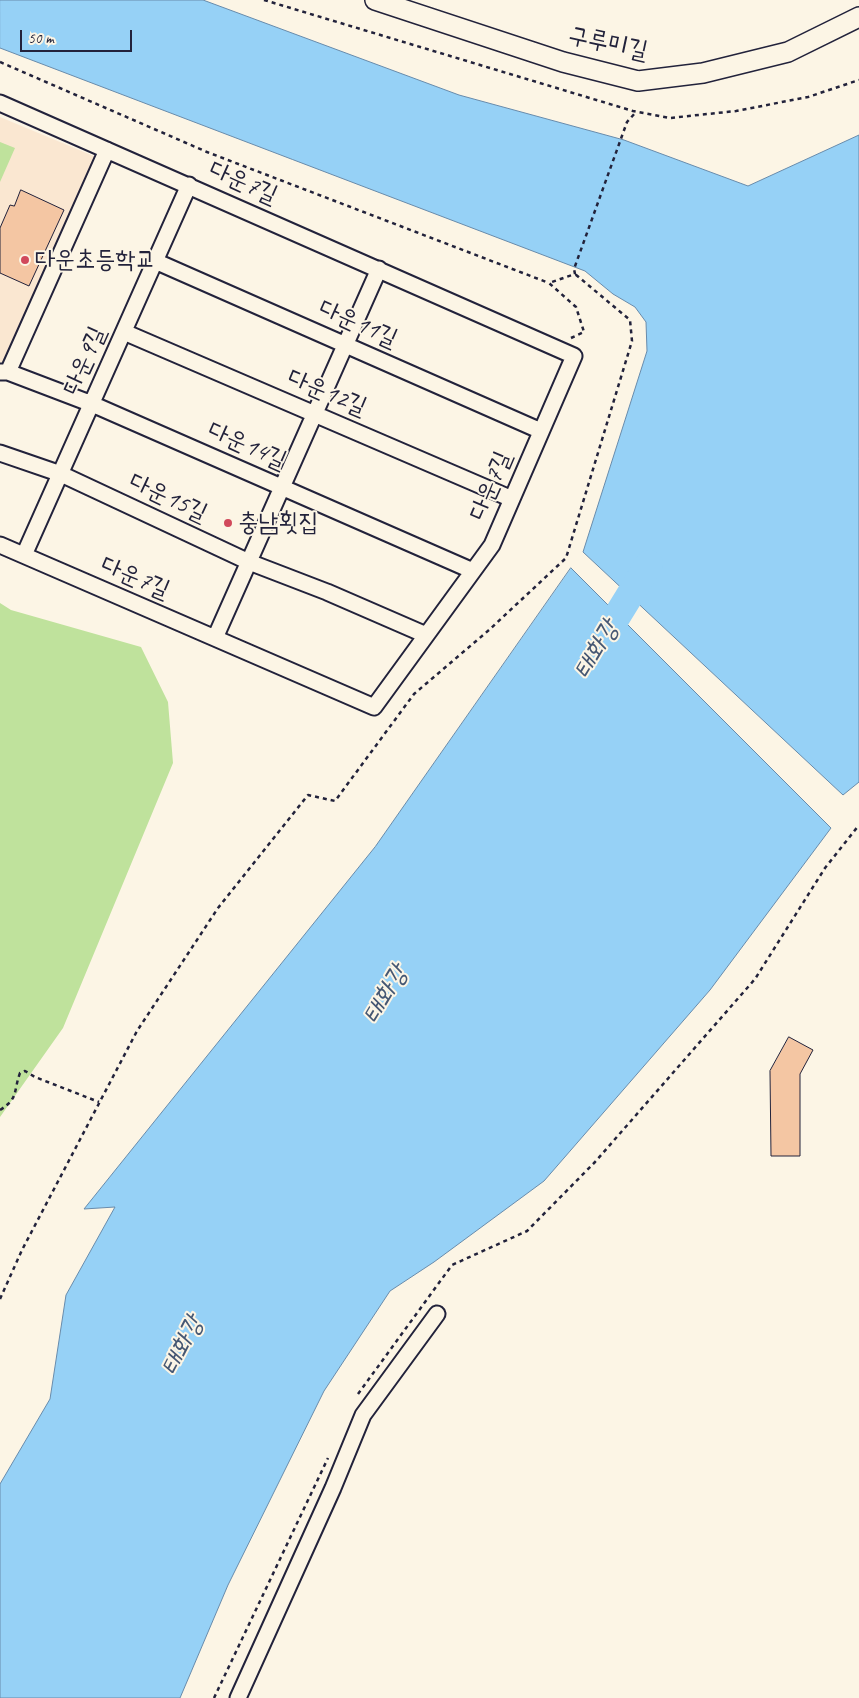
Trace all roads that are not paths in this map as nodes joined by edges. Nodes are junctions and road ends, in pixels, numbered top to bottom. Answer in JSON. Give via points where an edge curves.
{"nodes":[{"id":1,"x":375,"y":0,"type":"edge"},
{"id":2,"x":859,"y":17,"type":"edge"},
{"id":3,"x":0,"y":103,"type":"edge"},
{"id":4,"x":107,"y":150,"type":"junction"},
{"id":5,"x":189,"y":185,"type":"junction"},
{"id":6,"x":155,"y":261,"type":"junction"},
{"id":7,"x":379,"y":270,"type":"junction"},
{"id":8,"x":124,"y":332,"type":"junction"},
{"id":9,"x":346,"y":345,"type":"junction"},
{"id":10,"x":4,"y":372,"type":"edge"},
{"id":11,"x":92,"y":404,"type":"junction"},
{"id":12,"x":315,"y":414,"type":"junction"},
{"id":13,"x":541,"y":431,"type":"junction"},
{"id":14,"x":0,"y":453,"type":"edge"},
{"id":15,"x":60,"y":474,"type":"junction"},
{"id":16,"x":282,"y":487,"type":"junction"},
{"id":17,"x":512,"y":500,"type":"junction"},
{"id":18,"x":0,"y":545,"type":"edge"},
{"id":19,"x":24,"y":556,"type":"junction"},
{"id":20,"x":249,"y":562,"type":"junction"},
{"id":21,"x":473,"y":571,"type":"junction"},
{"id":22,"x":426,"y":635,"type":"junction"},
{"id":23,"x":215,"y":638,"type":"junction"},
{"id":24,"x":437,"y":1314,"type":"dead end"},
{"id":25,"x":238,"y":1698,"type":"edge"}],
"edges":[{"from":1,"to":2,"type":"street","name":"구루미길","via":[[563,62],[638,81],[703,73],[788,52]]},
{"from":3,"to":4,"type":"street","name":"다운7길"},
{"from":4,"to":5,"type":"street","name":"다운7길"},
{"from":4,"to":10,"type":"street"},
{"from":5,"to":6,"type":"street","name":"다운9길"},
{"from":5,"to":7,"type":"street","name":"다운7길"},
{"from":6,"to":8,"type":"street","name":"다운9길"},
{"from":6,"to":9,"type":"street","name":"다운11길"},
{"from":7,"to":9,"type":"street"},
{"from":7,"to":13,"type":"street","name":"다운7길","via":[[574,356]]},
{"from":8,"to":11,"type":"street","name":"다운9길"},
{"from":8,"to":12,"type":"street","name":"다운12길"},
{"from":9,"to":12,"type":"street"},
{"from":9,"to":13,"type":"street","name":"다운11길"},
{"from":10,"to":11,"type":"street","name":"다운14길"},
{"from":11,"to":15,"type":"street","name":"다운9길"},
{"from":11,"to":16,"type":"street","name":"다운14길"},
{"from":12,"to":16,"type":"street"},
{"from":12,"to":17,"type":"street","name":"다운12길"},
{"from":13,"to":17,"type":"street","name":"다운7길"},
{"from":14,"to":15,"type":"street","name":"다운15길"},
{"from":15,"to":19,"type":"street","name":"다운9길"},
{"from":15,"to":20,"type":"street","name":"다운15길"},
{"from":16,"to":20,"type":"street"},
{"from":16,"to":21,"type":"street","name":"다운14길"},
{"from":17,"to":21,"type":"street","name":"다운7길","via":[[492,545]]},
{"from":18,"to":19,"type":"street","name":"다운7길"},
{"from":19,"to":23,"type":"street","name":"다운7길"},
{"from":20,"to":22,"type":"street","name":"다운15길"},
{"from":20,"to":23,"type":"street"},
{"from":21,"to":22,"type":"street","name":"다운7길"},
{"from":22,"to":23,"type":"street","name":"다운7길","via":[[374,707]]},
{"from":24,"to":25,"type":"street","via":[[363,1415]]}]}
